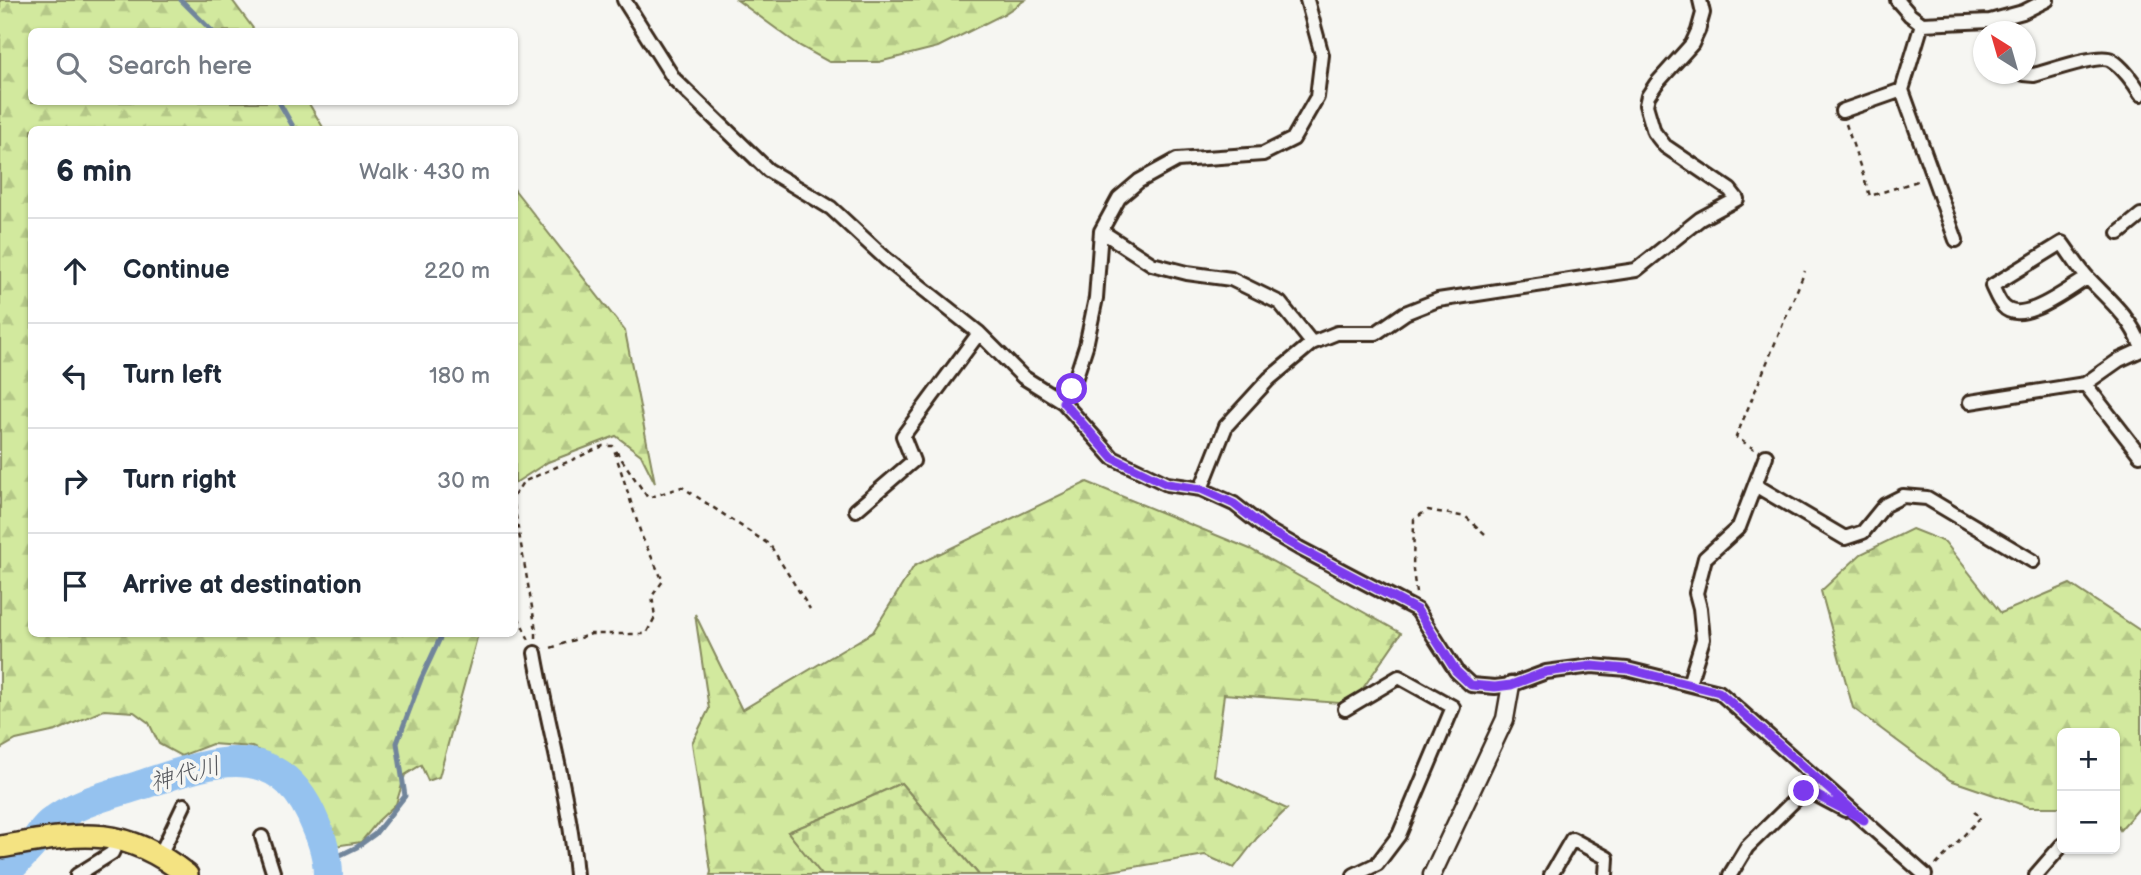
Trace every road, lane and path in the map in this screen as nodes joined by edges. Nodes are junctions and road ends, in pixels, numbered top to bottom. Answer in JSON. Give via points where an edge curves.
{"nodes":[{"id":1,"x":624,"y":0,"type":"edge"},
{"id":2,"x":1307,"y":0,"type":"edge"},
{"id":3,"x":1700,"y":0,"type":"edge"},
{"id":4,"x":1897,"y":0,"type":"edge"},
{"id":5,"x":2047,"y":0,"type":"edge"},
{"id":6,"x":2003,"y":21,"type":"edge"},
{"id":7,"x":1922,"y":24,"type":"junction"},
{"id":8,"x":1973,"y":25,"type":"edge"},
{"id":9,"x":2036,"y":74,"type":"edge"},
{"id":10,"x":1902,"y":90,"type":"junction"},
{"id":11,"x":2141,"y":94,"type":"edge"},
{"id":12,"x":1842,"y":111,"type":"joint"},
{"id":13,"x":1934,"y":175,"type":"junction"},
{"id":14,"x":2141,"y":215,"type":"edge"},
{"id":15,"x":1101,"y":231,"type":"junction"},
{"id":16,"x":2119,"y":233,"type":"dead end"},
{"id":17,"x":1955,"y":240,"type":"dead end"},
{"id":18,"x":1805,"y":271,"type":"dead end"},
{"id":19,"x":2087,"y":278,"type":"junction"},
{"id":20,"x":979,"y":333,"type":"junction"},
{"id":21,"x":1312,"y":343,"type":"junction"},
{"id":22,"x":2141,"y":348,"type":"edge"},
{"id":23,"x":2085,"y":384,"type":"junction"},
{"id":24,"x":1063,"y":402,"type":"junction"},
{"id":25,"x":1970,"y":402,"type":"dead end"},
{"id":26,"x":613,"y":446,"type":"junction"},
{"id":27,"x":2140,"y":455,"type":"edge"},
{"id":28,"x":1766,"y":456,"type":"joint"},
{"id":29,"x":1755,"y":485,"type":"junction"},
{"id":30,"x":1201,"y":489,"type":"junction"},
{"id":31,"x":518,"y":490,"type":"edge"},
{"id":32,"x":856,"y":510,"type":"dead end"},
{"id":33,"x":518,"y":528,"type":"edge"},
{"id":34,"x":1485,"y":534,"type":"dead end"},
{"id":35,"x":2033,"y":561,"type":"dead end"},
{"id":36,"x":810,"y":609,"type":"dead end"},
{"id":37,"x":1417,"y":610,"type":"junction"},
{"id":38,"x":518,"y":617,"type":"edge"},
{"id":39,"x":535,"y":653,"type":"junction"},
{"id":40,"x":1689,"y":684,"type":"junction"},
{"id":41,"x":1511,"y":685,"type":"junction"},
{"id":42,"x":1345,"y":709,"type":"dead end"},
{"id":43,"x":184,"y":805,"type":"dead end"},
{"id":44,"x":1970,"y":809,"type":"dead end"},
{"id":45,"x":1864,"y":820,"type":"junction"},
{"id":46,"x":262,"y":837,"type":"dead end"},
{"id":47,"x":119,"y":838,"type":"junction"},
{"id":48,"x":0,"y":847,"type":"edge"},
{"id":49,"x":2057,"y":851,"type":"edge"},
{"id":50,"x":160,"y":855,"type":"junction"},
{"id":51,"x":1936,"y":865,"type":"dead end"},
{"id":52,"x":1361,"y":873,"type":"edge"},
{"id":53,"x":77,"y":875,"type":"edge"},
{"id":54,"x":187,"y":875,"type":"edge"},
{"id":55,"x":274,"y":875,"type":"edge"},
{"id":56,"x":576,"y":875,"type":"edge"},
{"id":57,"x":1432,"y":875,"type":"edge"},
{"id":58,"x":1551,"y":875,"type":"edge"},
{"id":59,"x":1606,"y":875,"type":"edge"},
{"id":60,"x":1730,"y":875,"type":"edge"},
{"id":61,"x":1925,"y":875,"type":"edge"},
{"id":62,"x":2036,"y":875,"type":"edge"}],
"edges":[{"from":1,"to":20,"type":"street","via":[[674,79],[768,170],[831,208]]},
{"from":2,"to":15,"type":"street","via":[[1322,55],[1317,97],[1293,139],[1263,154],[1177,160],[1119,198]]},
{"from":3,"to":21,"type":"street","via":[[1703,13],[1692,44],[1656,84],[1646,104],[1654,132],[1665,146],[1737,199],[1700,219],[1636,271],[1438,300],[1405,313],[1376,333],[1337,333]]},
{"from":4,"to":7,"type":"street"},
{"from":5,"to":6,"type":"street"},
{"from":7,"to":8,"type":"street"},
{"from":7,"to":10,"type":"street"},
{"from":9,"to":11,"type":"street","via":[[2098,57],[2111,59]]},
{"from":10,"to":12,"type":"street"},
{"from":10,"to":13,"type":"street"},
{"from":12,"to":13,"type":"path","via":[[1870,196]]},
{"from":13,"to":17,"type":"street"},
{"from":14,"to":16,"type":"street"},
{"from":15,"to":21,"type":"street","via":[[1152,264],[1231,279],[1280,303]]},
{"from":15,"to":24,"type":"street","via":[[1096,298],[1086,346]]},
{"from":18,"to":28,"type":"path","via":[[1736,438]]},
{"from":19,"to":19,"type":"street","via":[[2062,243],[1992,286],[2003,307],[2016,314],[2030,312]]},
{"from":19,"to":22,"type":"street","via":[[2113,301]]},
{"from":20,"to":24,"type":"street","via":[[1023,377]]},
{"from":20,"to":32,"type":"street","via":[[903,436],[913,461]]},
{"from":21,"to":30,"type":"street","via":[[1269,379],[1226,426]]},
{"from":22,"to":23,"type":"street"},
{"from":23,"to":25,"type":"street"},
{"from":23,"to":27,"type":"street"},
{"from":24,"to":30,"type":"street","via":[[1113,458],[1167,484]]},
{"from":26,"to":31,"type":"path","via":[[603,446],[523,482]]},
{"from":26,"to":36,"type":"path","via":[[648,498],[682,487],[770,545]]},
{"from":26,"to":39,"type":"path","via":[[642,537],[663,582],[652,596],[655,617],[646,634],[591,634]]},
{"from":28,"to":29,"type":"street"},
{"from":29,"to":35,"type":"street","via":[[1845,538],[1863,532],[1885,505],[1903,496],[1927,498]]},
{"from":29,"to":40,"type":"street","via":[[1739,527],[1705,558],[1696,593],[1703,639]]},
{"from":30,"to":37,"type":"street","via":[[1234,504],[1299,548]]},
{"from":33,"to":39,"type":"path","via":[[536,630]]},
{"from":34,"to":37,"type":"path","via":[[1466,517],[1428,510],[1414,519]]},
{"from":37,"to":41,"type":"street","via":[[1456,671],[1471,685]]},
{"from":38,"to":39,"type":"path"},
{"from":39,"to":56,"type":"street","via":[[573,837]]},
{"from":40,"to":41,"type":"street","via":[[1592,666],[1546,672]]},
{"from":40,"to":45,"type":"street","via":[[1719,692]]},
{"from":41,"to":57,"type":"street","via":[[1505,719]]},
{"from":42,"to":52,"type":"street","via":[[1399,677],[1453,707],[1399,835],[1377,864]]},
{"from":43,"to":50,"type":"street"},
{"from":44,"to":51,"type":"path","via":[[1981,817]]},
{"from":45,"to":60,"type":"street","via":[[1804,791],[1747,847]]},
{"from":45,"to":61,"type":"street"},
{"from":46,"to":55,"type":"street"},
{"from":47,"to":48,"type":"highway","via":[[72,836]]},
{"from":47,"to":50,"type":"highway"},
{"from":47,"to":53,"type":"street","via":[[112,853]]},
{"from":49,"to":62,"type":"street"},
{"from":50,"to":54,"type":"highway"},
{"from":58,"to":59,"type":"street","via":[[1572,839],[1607,858]]}]}
